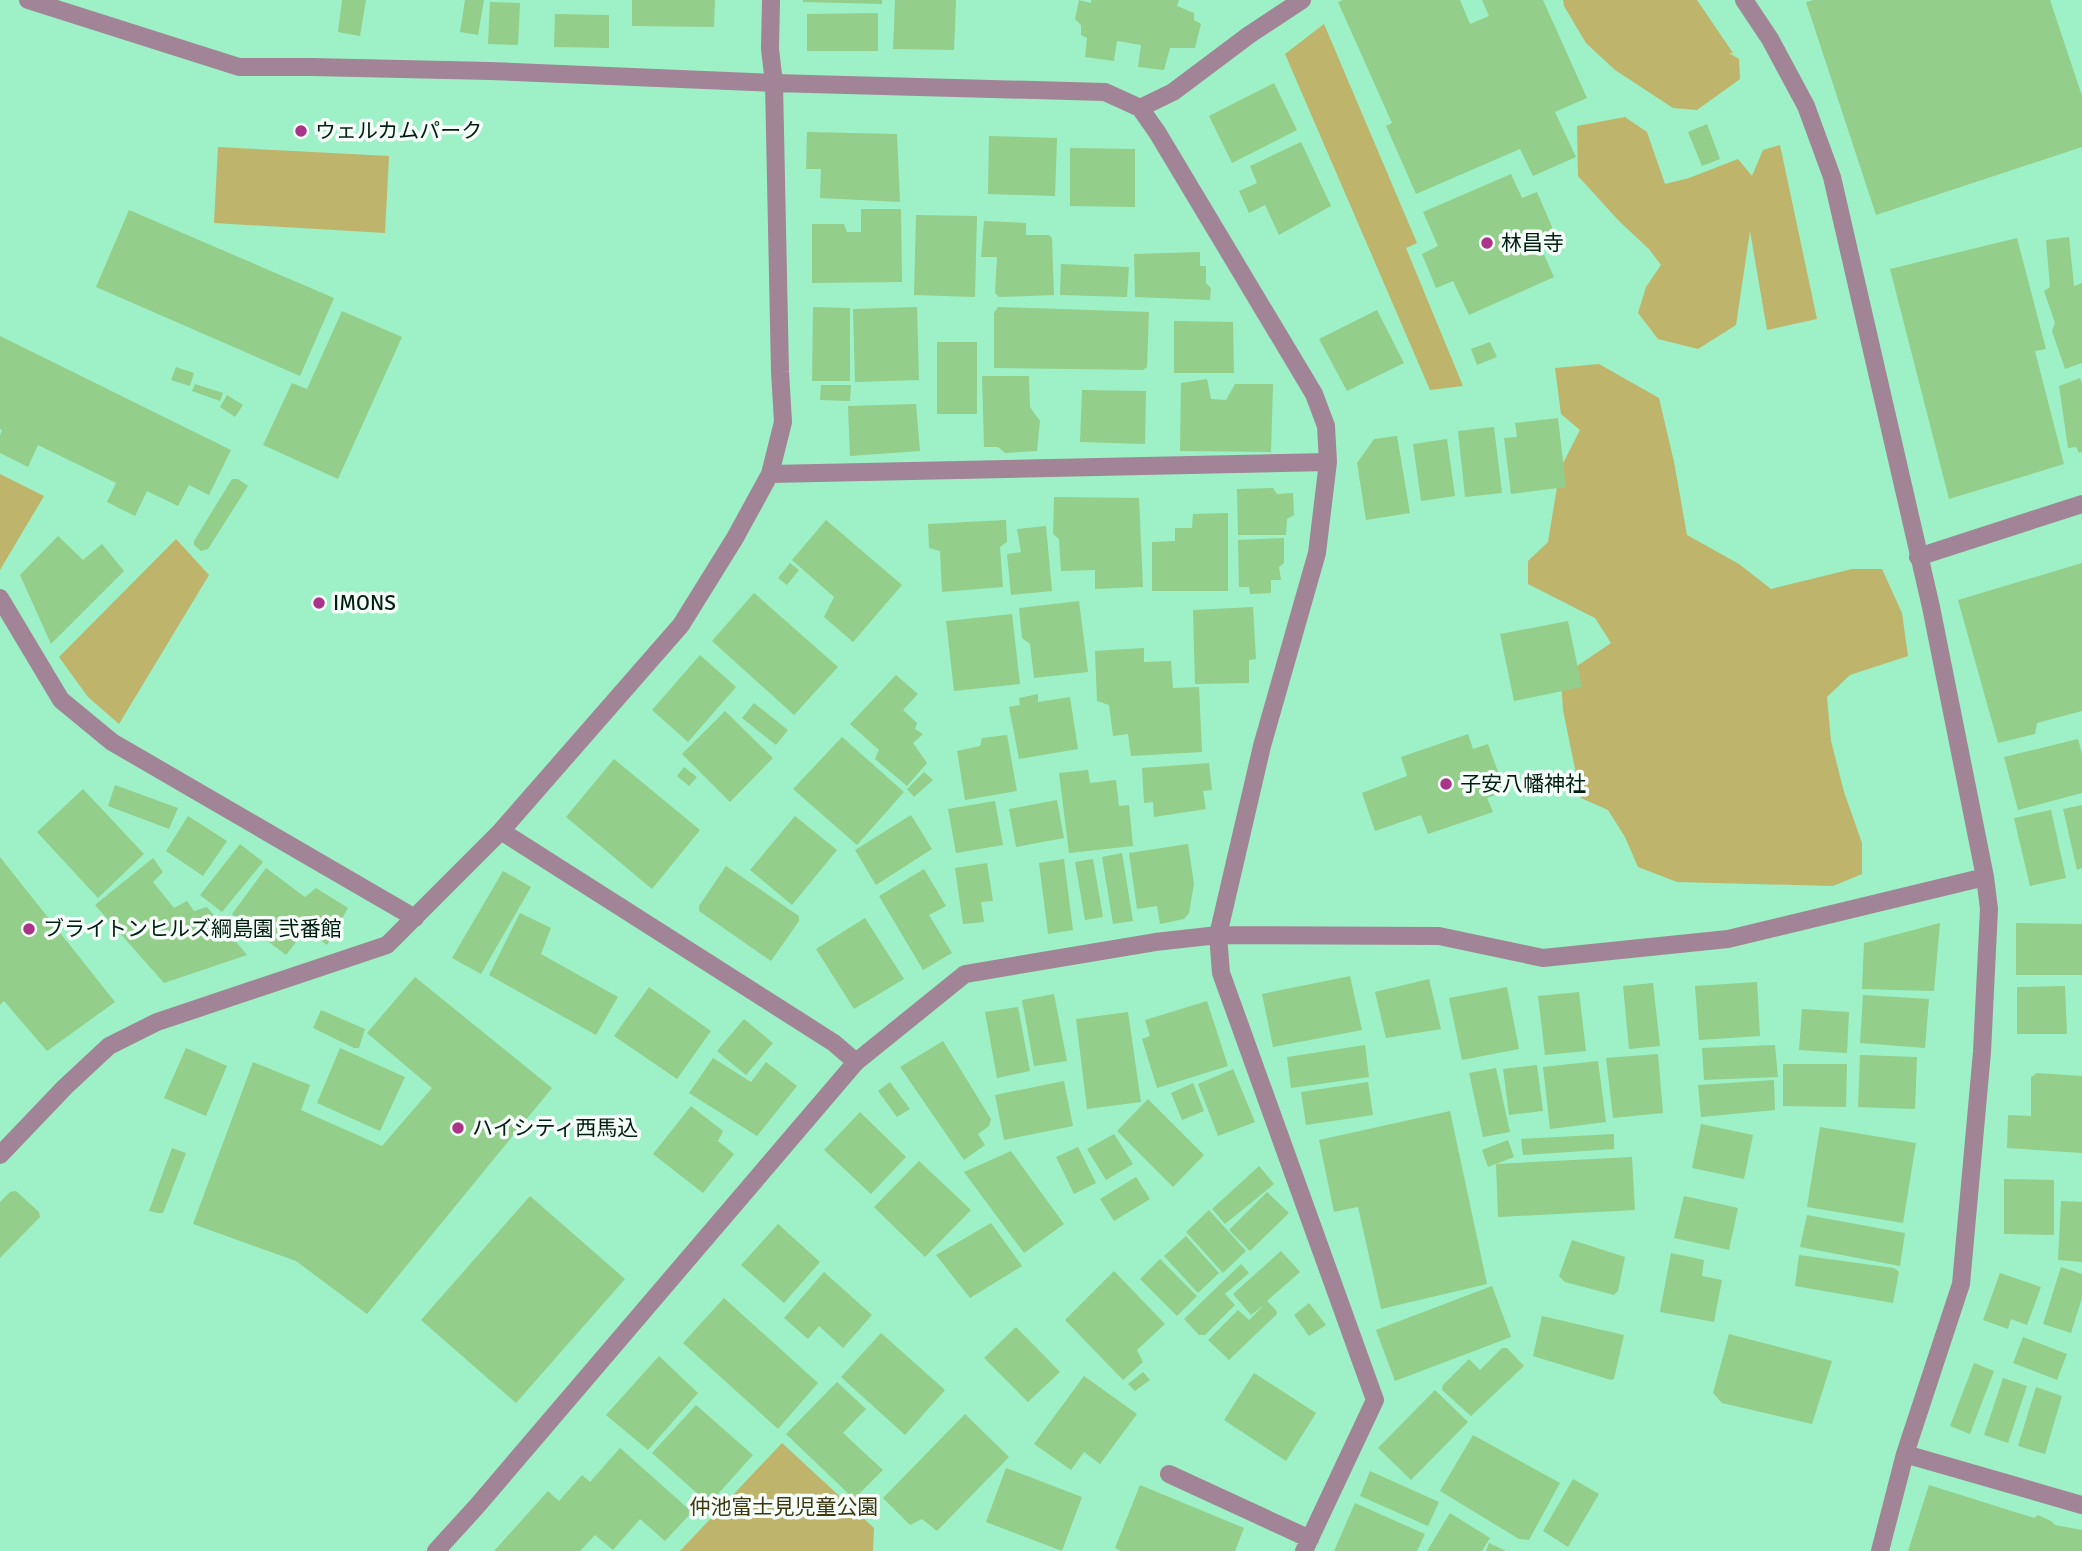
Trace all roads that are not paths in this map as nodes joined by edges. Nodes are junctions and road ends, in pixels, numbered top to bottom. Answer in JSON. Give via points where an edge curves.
{"nodes":[{"id":1,"x":28,"y":0,"type":"edge"},
{"id":2,"x":771,"y":0,"type":"edge"},
{"id":3,"x":1302,"y":0,"type":"edge"},
{"id":4,"x":1744,"y":0,"type":"edge"},
{"id":5,"x":774,"y":83,"type":"junction"},
{"id":6,"x":1140,"y":108,"type":"junction"},
{"id":7,"x":1328,"y":462,"type":"junction"},
{"id":8,"x":770,"y":474,"type":"junction"},
{"id":9,"x":2082,"y":504,"type":"edge"},
{"id":10,"x":1918,"y":557,"type":"junction"},
{"id":11,"x":0,"y":598,"type":"edge"},
{"id":12,"x":500,"y":831,"type":"junction"},
{"id":13,"x":1985,"y":877,"type":"junction"},
{"id":14,"x":415,"y":918,"type":"junction"},
{"id":15,"x":1217,"y":935,"type":"junction"},
{"id":16,"x":856,"y":1062,"type":"junction"},
{"id":17,"x":0,"y":1155,"type":"edge"},
{"id":18,"x":1905,"y":1454,"type":"junction"},
{"id":19,"x":1169,"y":1474,"type":"dead end"},
{"id":20,"x":2082,"y":1505,"type":"edge"},
{"id":21,"x":1307,"y":1545,"type":"edge"},
{"id":22,"x":436,"y":1551,"type":"edge"},
{"id":23,"x":1880,"y":1551,"type":"edge"}],
"edges":[{"from":1,"to":5,"type":"street","via":[[239,67],[490,71]]},
{"from":2,"to":5,"type":"street"},
{"from":3,"to":6,"type":"street","via":[[1173,92]]},
{"from":4,"to":10,"type":"street","via":[[1806,106],[1832,177]]},
{"from":5,"to":6,"type":"street","via":[[1105,92]]},
{"from":5,"to":8,"type":"street","via":[[783,422]]},
{"from":6,"to":7,"type":"street","via":[[1314,394],[1326,426]]},
{"from":7,"to":8,"type":"street"},
{"from":7,"to":15,"type":"street","via":[[1317,553],[1262,746]]},
{"from":8,"to":12,"type":"street","via":[[681,625]]},
{"from":9,"to":10,"type":"street"},
{"from":10,"to":13,"type":"street"},
{"from":11,"to":14,"type":"street","via":[[61,700],[112,742]]},
{"from":12,"to":14,"type":"street"},
{"from":12,"to":16,"type":"street","via":[[834,1043]]},
{"from":13,"to":15,"type":"street","via":[[1728,939],[1543,958],[1439,936]]},
{"from":13,"to":18,"type":"street","via":[[1989,909],[1982,1052],[1961,1284]]},
{"from":14,"to":17,"type":"street","via":[[387,945],[157,1022],[109,1046]]},
{"from":15,"to":16,"type":"street","via":[[965,974]]},
{"from":15,"to":21,"type":"street","via":[[1221,973],[1375,1400]]},
{"from":16,"to":22,"type":"street"},
{"from":18,"to":20,"type":"street"},
{"from":18,"to":23,"type":"street"},
{"from":19,"to":21,"type":"street"}]}
